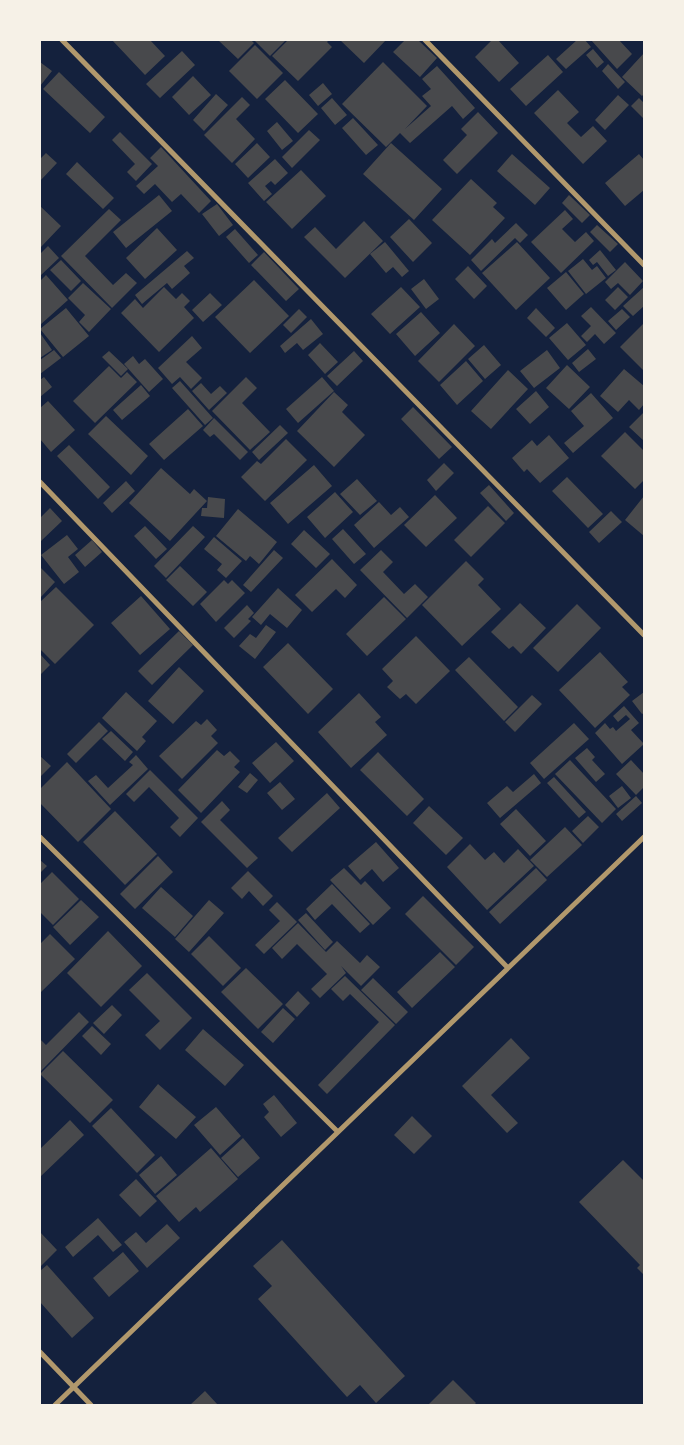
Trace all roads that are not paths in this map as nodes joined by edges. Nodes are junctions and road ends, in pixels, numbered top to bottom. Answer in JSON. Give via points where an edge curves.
{"nodes":[{"id":1,"x":62,"y":40,"type":"edge"},
{"id":2,"x":425,"y":40,"type":"edge"},
{"id":3,"x":644,"y":265,"type":"edge"},
{"id":4,"x":40,"y":482,"type":"edge"},
{"id":5,"x":644,"y":635,"type":"edge"},
{"id":6,"x":40,"y":837,"type":"edge"},
{"id":7,"x":644,"y":837,"type":"edge"},
{"id":8,"x":508,"y":968,"type":"junction"},
{"id":9,"x":337,"y":1131,"type":"junction"},
{"id":10,"x":40,"y":1352,"type":"edge"},
{"id":11,"x":74,"y":1387,"type":"junction"},
{"id":12,"x":55,"y":1405,"type":"edge"},
{"id":13,"x":91,"y":1405,"type":"edge"}],
"edges":[{"from":1,"to":5,"type":"street"},
{"from":2,"to":3,"type":"street"},
{"from":4,"to":8,"type":"street"},
{"from":6,"to":9,"type":"street"},
{"from":7,"to":8,"type":"street"},
{"from":8,"to":9,"type":"street"},
{"from":9,"to":11,"type":"street"},
{"from":10,"to":11,"type":"street"},
{"from":11,"to":12,"type":"street"},
{"from":11,"to":13,"type":"street"}]}
